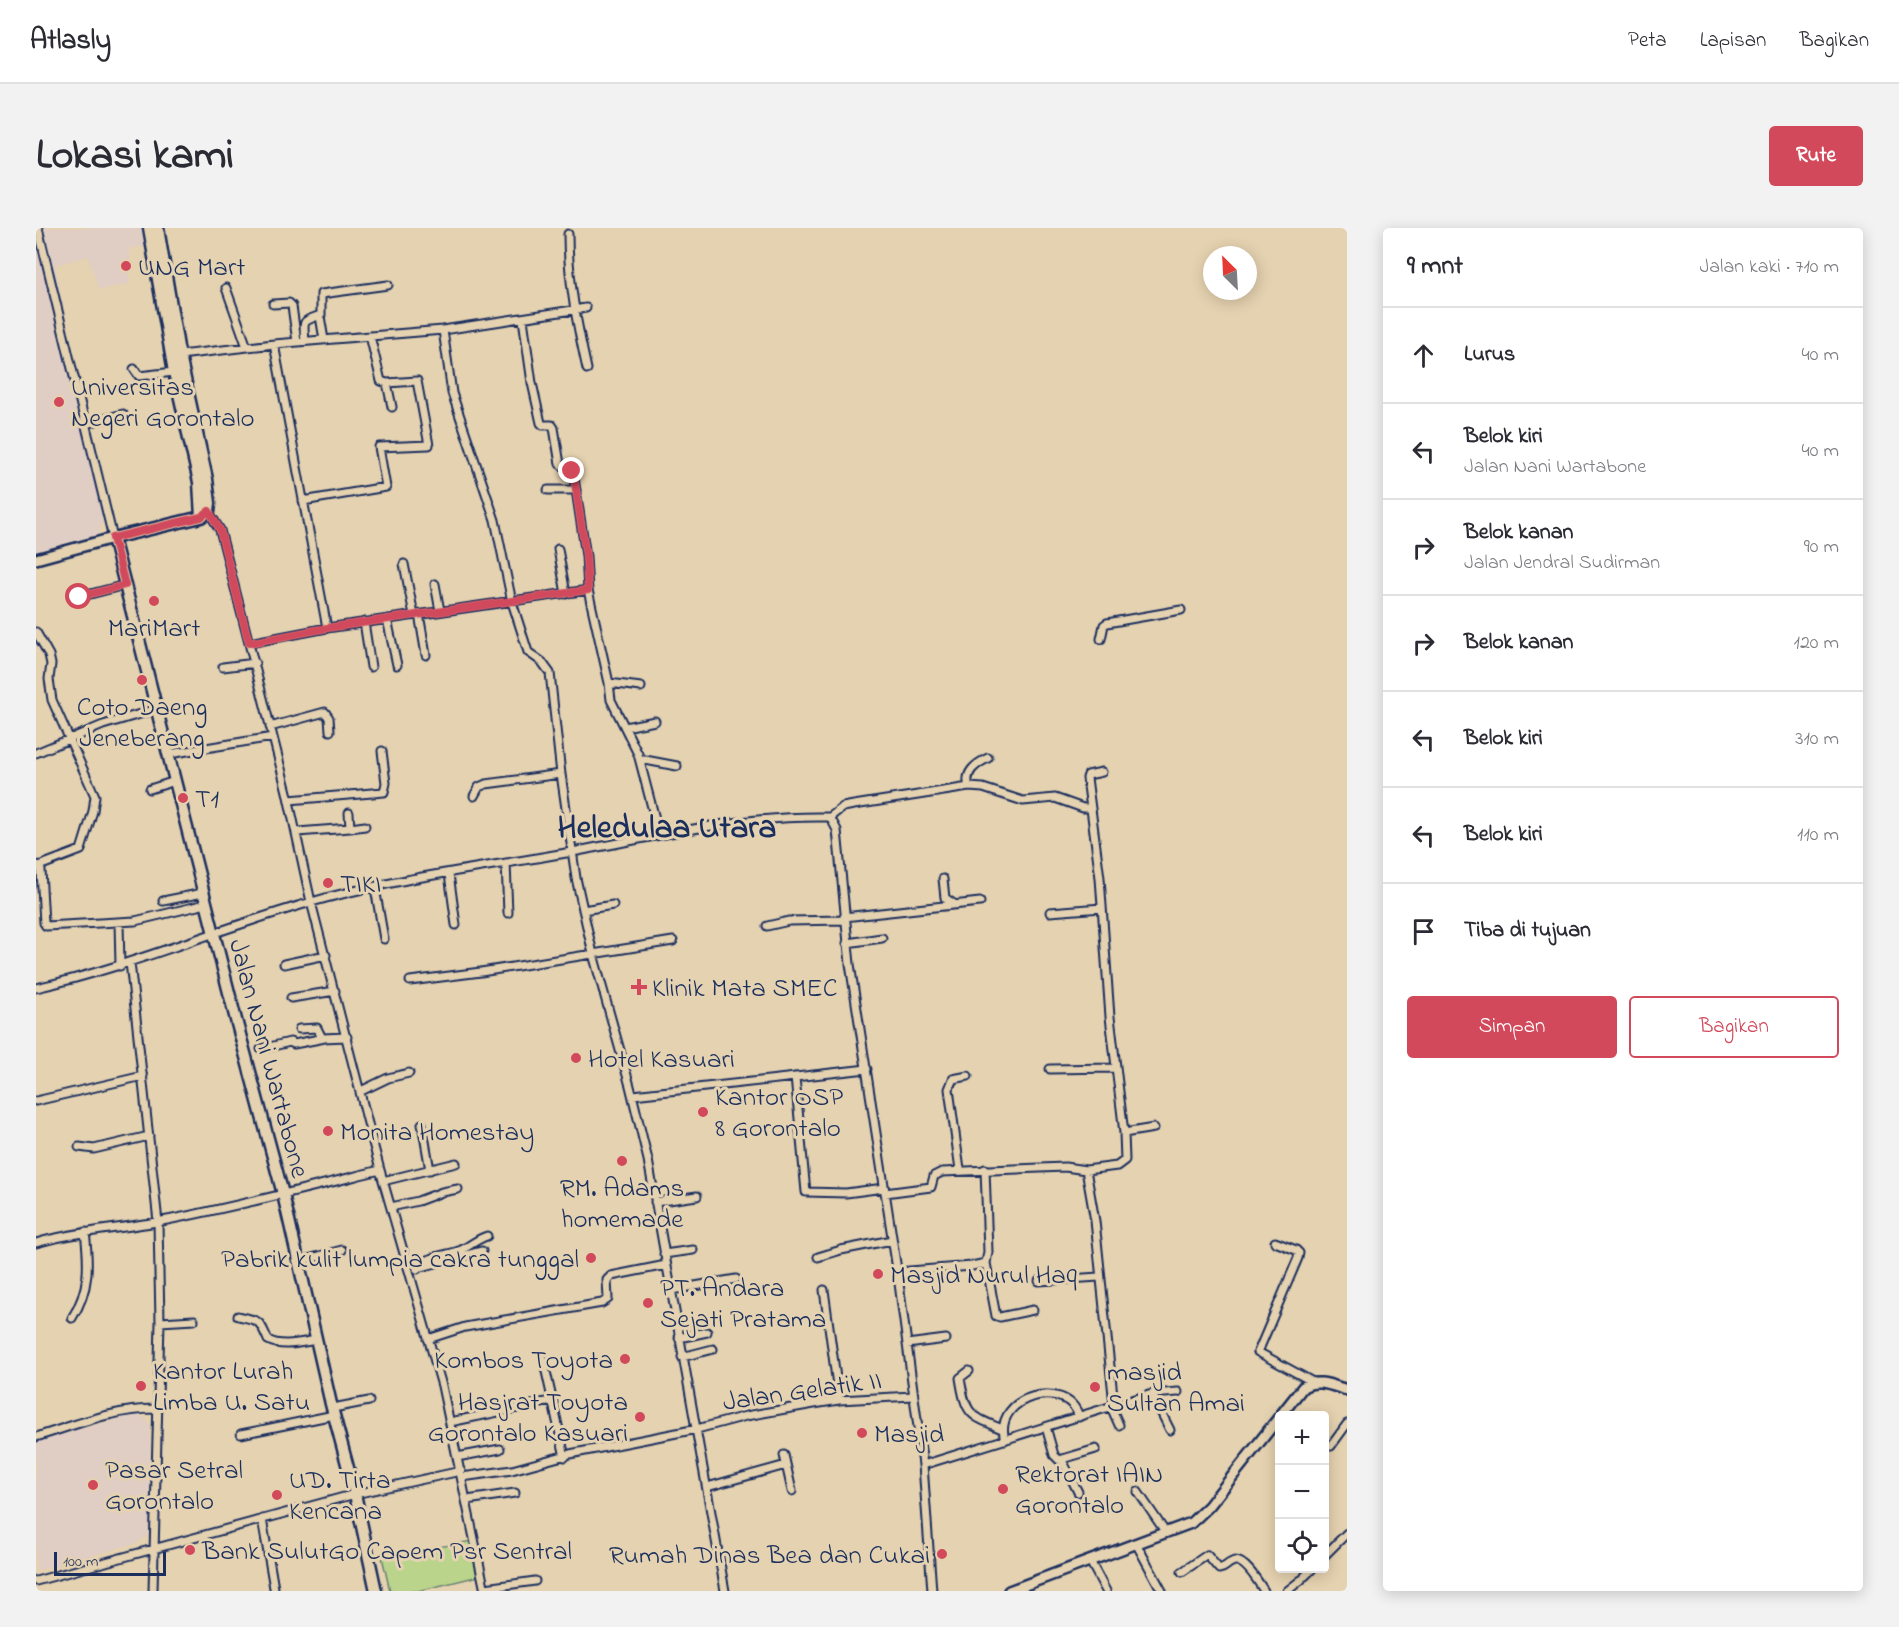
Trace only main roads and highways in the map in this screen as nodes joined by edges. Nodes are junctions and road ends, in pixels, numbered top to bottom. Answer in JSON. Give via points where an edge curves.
{"nodes":[{"id":1,"x":149,"y":228,"type":"edge"},
{"id":2,"x":158,"y":228,"type":"edge"},
{"id":3,"x":176,"y":350,"type":"junction"},
{"id":4,"x":204,"y":511,"type":"junction"},
{"id":5,"x":376,"y":1591,"type":"edge"}],
"edges":[{"from":1,"to":3,"type":"main road"},
{"from":2,"to":3,"type":"main road"},
{"from":3,"to":4,"type":"main road","via":[[174,372]]},
{"from":3,"to":4,"type":"main road","via":[[207,480],[210,503]]},
{"from":4,"to":5,"type":"main road","name":"Jalan Nani Wartabone","via":[[113,538],[282,1194]]}]}
